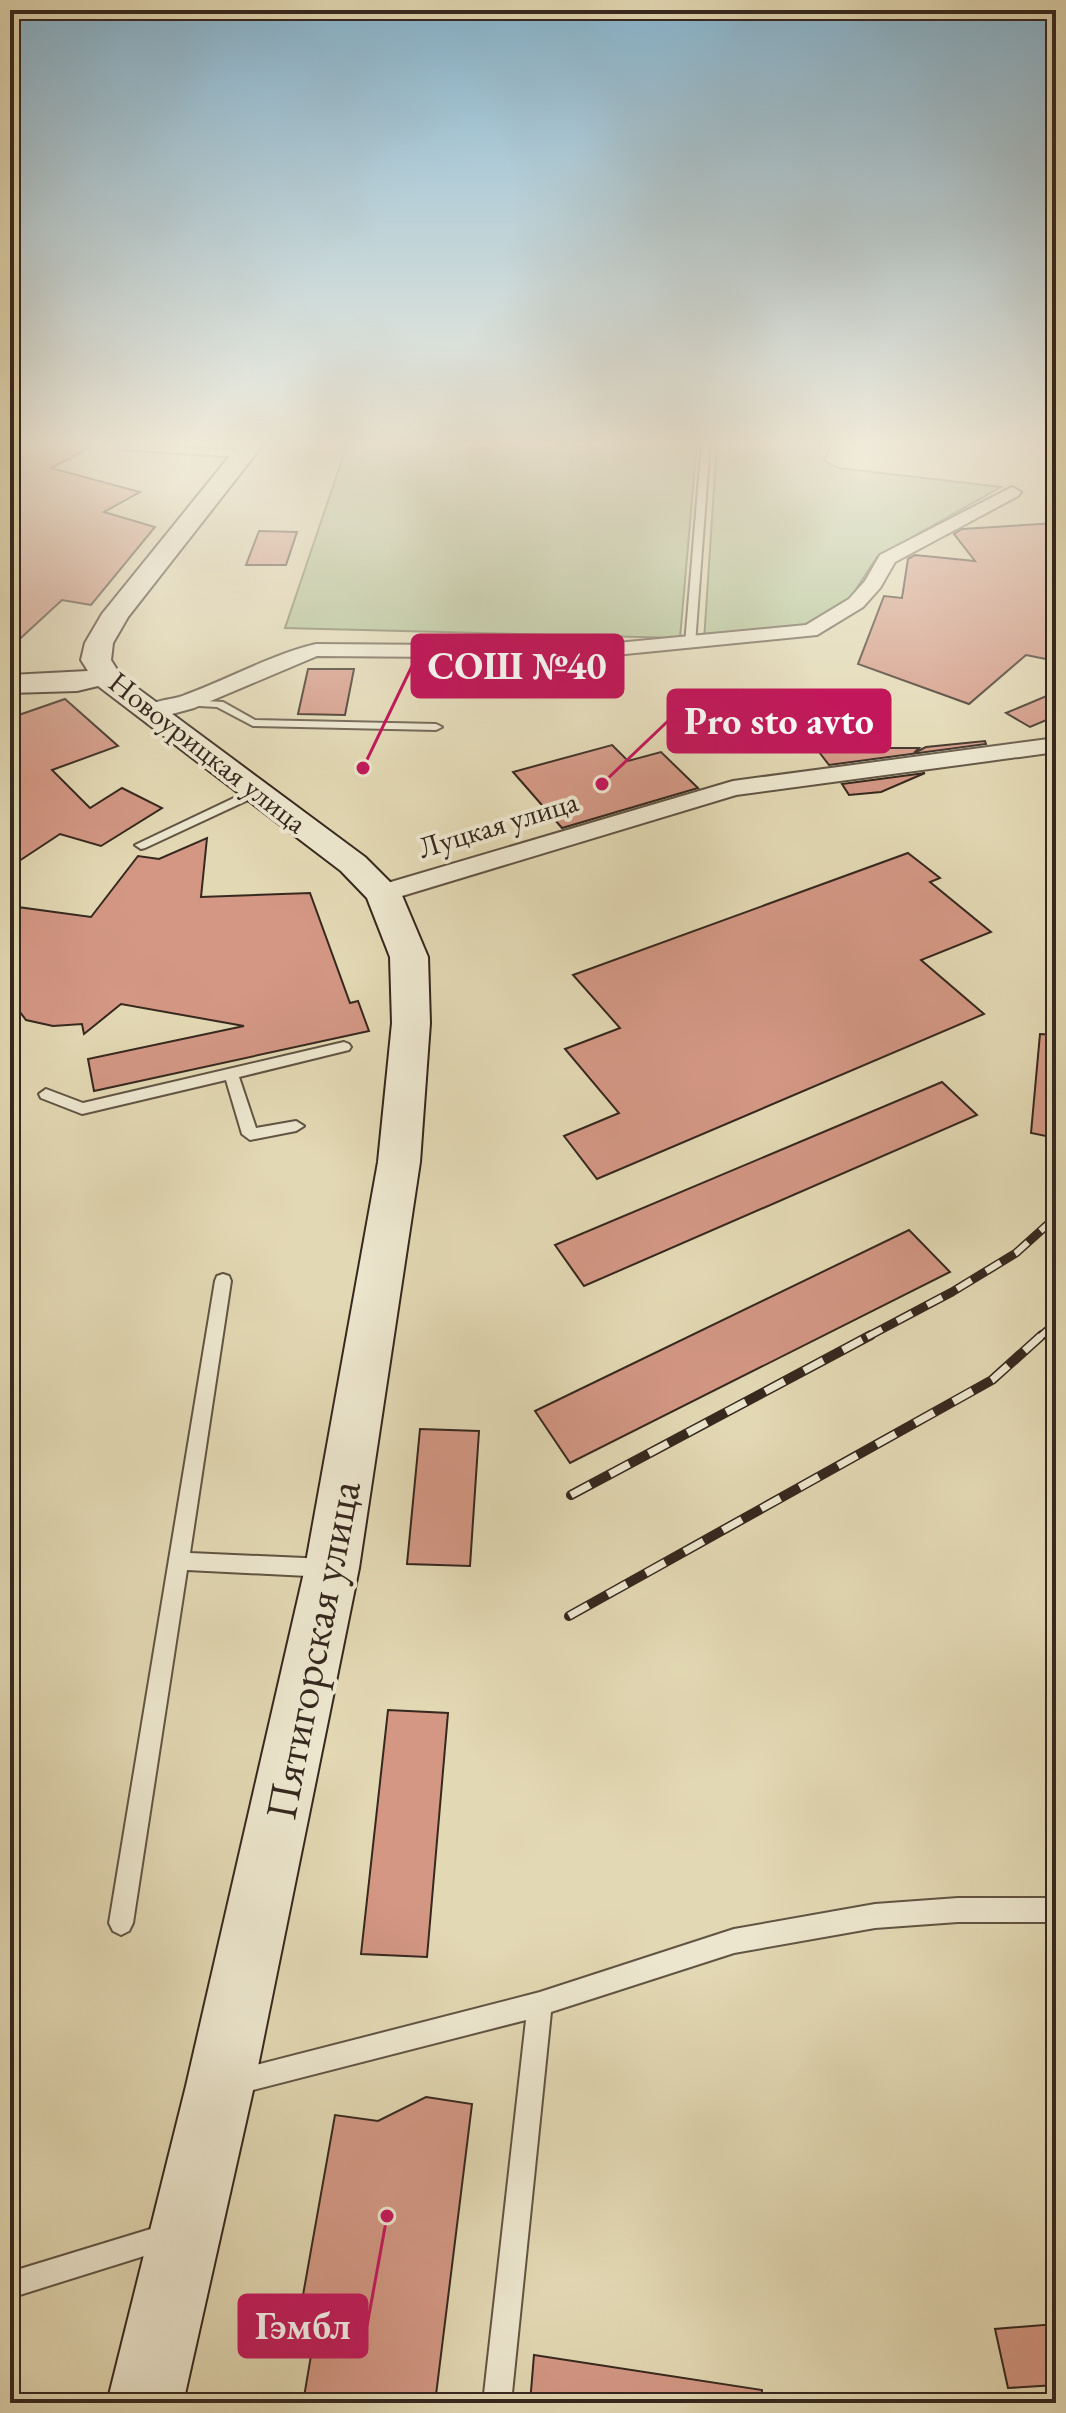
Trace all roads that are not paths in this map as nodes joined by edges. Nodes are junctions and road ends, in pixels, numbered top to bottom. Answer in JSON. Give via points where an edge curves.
{"nodes":[{"id":1,"x":164,"y":555,"type":"edge"},
{"id":2,"x":697,"y":555,"type":"edge"},
{"id":3,"x":895,"y":555,"type":"edge"},
{"id":4,"x":690,"y":644,"type":"junction"},
{"id":5,"x":106,"y":676,"type":"junction"},
{"id":6,"x":10,"y":684,"type":"edge"},
{"id":7,"x":186,"y":703,"type":"junction"},
{"id":8,"x":150,"y":713,"type":"junction"},
{"id":9,"x":436,"y":727,"type":"dead end"},
{"id":10,"x":1056,"y":745,"type":"edge"},
{"id":11,"x":257,"y":791,"type":"junction"},
{"id":12,"x":141,"y":845,"type":"dead end"},
{"id":13,"x":383,"y":893,"type":"junction"},
{"id":14,"x":344,"y":1047,"type":"dead end"},
{"id":15,"x":231,"y":1074,"type":"junction"},
{"id":16,"x":46,"y":1094,"type":"dead end"},
{"id":17,"x":296,"y":1126,"type":"dead end"},
{"id":18,"x":223,"y":1281,"type":"dead end"},
{"id":19,"x":179,"y":1561,"type":"junction"},
{"id":20,"x":332,"y":1568,"type":"junction"},
{"id":21,"x":1056,"y":1910,"type":"edge"},
{"id":22,"x":121,"y":1923,"type":"dead end"},
{"id":23,"x":540,"y":2004,"type":"junction"},
{"id":24,"x":220,"y":2086,"type":"junction"},
{"id":25,"x":184,"y":2232,"type":"junction"},
{"id":26,"x":10,"y":2285,"type":"edge"},
{"id":27,"x":145,"y":2403,"type":"edge"},
{"id":28,"x":497,"y":2403,"type":"edge"}],
"edges":[{"from":1,"to":5,"type":"main road","name":"Новоурицкая улица","via":[[99,643],[96,660]]},
{"from":2,"to":4,"type":"lane"},
{"from":3,"to":4,"type":"street","via":[[843,617],[810,631]]},
{"from":4,"to":7,"type":"street","via":[[585,652],[316,650]]},
{"from":5,"to":6,"type":"main road"},
{"from":5,"to":8,"type":"main road","name":"Новоурицкая улица"},
{"from":7,"to":8,"type":"street"},
{"from":7,"to":9,"type":"lane","via":[[219,704],[253,723]]},
{"from":8,"to":11,"type":"main road","name":"Новоурицкая улица"},
{"from":10,"to":13,"type":"street","name":"Луцкая улица","via":[[733,788]]},
{"from":11,"to":12,"type":"lane"},
{"from":11,"to":13,"type":"main road","name":"Новоурицкая улица"},
{"from":13,"to":20,"type":"main road","name":"Пятигорская улица","via":[[409,957],[411,1023],[399,1162]]},
{"from":14,"to":15,"type":"lane"},
{"from":15,"to":16,"type":"lane","via":[[82,1109]]},
{"from":15,"to":17,"type":"lane","via":[[250,1134]]},
{"from":18,"to":19,"type":"lane"},
{"from":19,"to":20,"type":"lane"},
{"from":19,"to":22,"type":"lane"},
{"from":20,"to":24,"type":"main road","name":"Пятигорская улица"},
{"from":21,"to":23,"type":"lane","via":[[875,1916],[734,1941]]},
{"from":23,"to":24,"type":"lane"},
{"from":23,"to":28,"type":"lane"},
{"from":24,"to":25,"type":"main road","name":"Пятигорская улица"},
{"from":25,"to":26,"type":"lane"},
{"from":25,"to":27,"type":"main road","name":"Пятигорская улица"}]}
